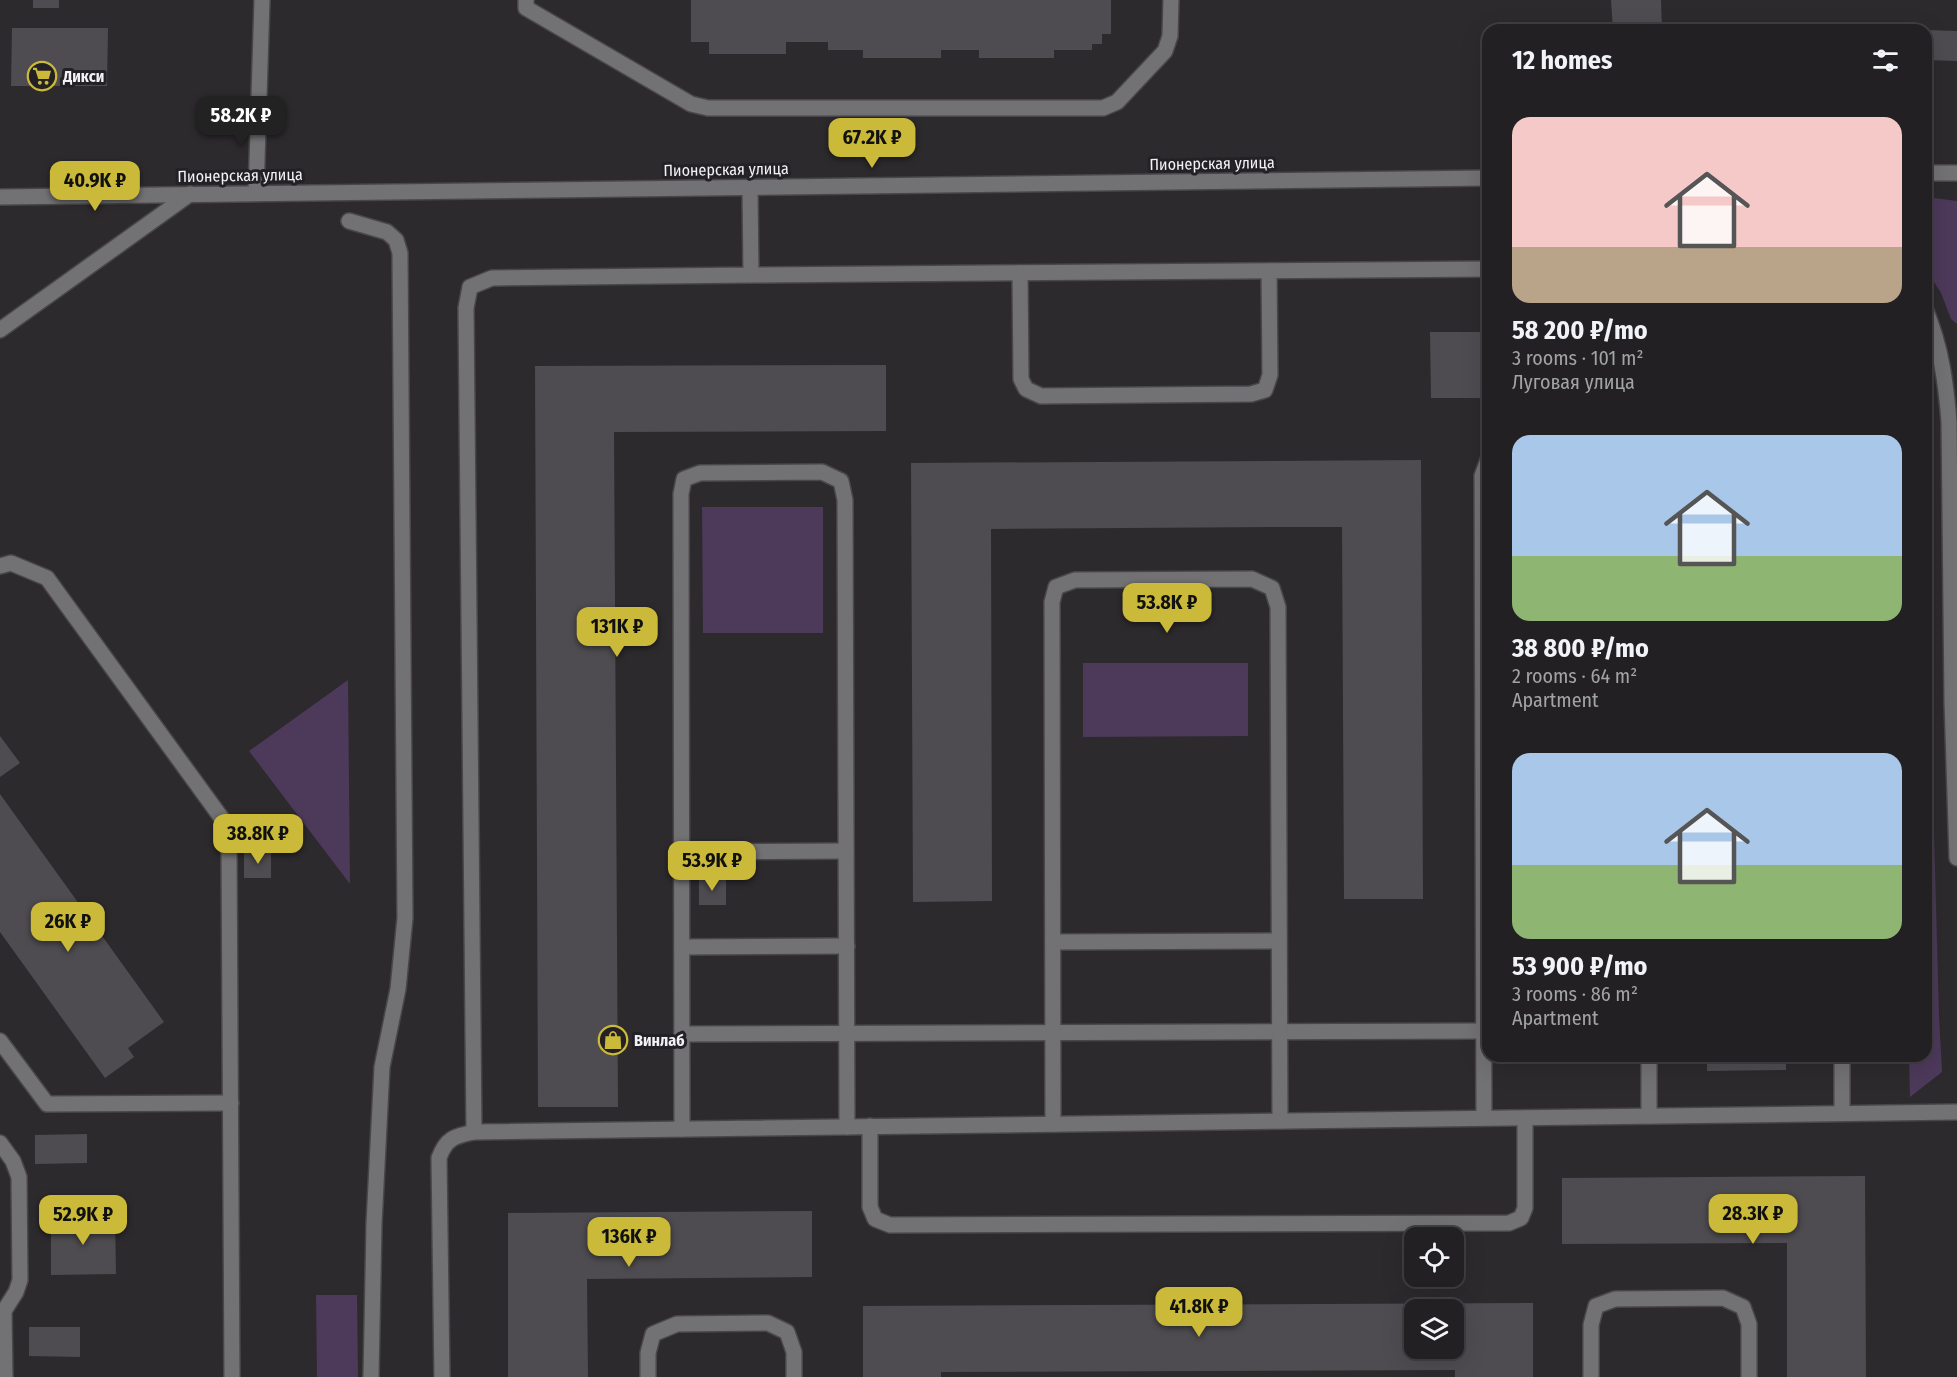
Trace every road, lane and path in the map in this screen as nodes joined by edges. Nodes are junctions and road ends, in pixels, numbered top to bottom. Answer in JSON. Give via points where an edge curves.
{"nodes":[{"id":1,"x":262,"y":0,"type":"edge"},
{"id":2,"x":526,"y":0,"type":"edge"},
{"id":3,"x":1171,"y":0,"type":"edge"},
{"id":4,"x":1932,"y":173,"type":"edge"},
{"id":5,"x":1957,"y":173,"type":"edge"},
{"id":6,"x":1482,"y":178,"type":"edge"},
{"id":7,"x":750,"y":187,"type":"junction"},
{"id":8,"x":256,"y":193,"type":"junction"},
{"id":9,"x":190,"y":194,"type":"junction"},
{"id":10,"x":0,"y":197,"type":"edge"},
{"id":11,"x":349,"y":221,"type":"dead end"},
{"id":12,"x":1482,"y":269,"type":"edge"},
{"id":13,"x":1269,"y":271,"type":"junction"},
{"id":14,"x":1020,"y":273,"type":"junction"},
{"id":15,"x":751,"y":275,"type":"junction"},
{"id":16,"x":1932,"y":326,"type":"edge"},
{"id":17,"x":0,"y":330,"type":"edge"},
{"id":18,"x":1957,"y":371,"type":"edge"},
{"id":19,"x":1946,"y":383,"type":"junction"},
{"id":20,"x":0,"y":566,"type":"edge"},
{"id":21,"x":846,"y":851,"type":"junction"},
{"id":22,"x":682,"y":852,"type":"junction"},
{"id":23,"x":1957,"y":858,"type":"edge"},
{"id":24,"x":1280,"y":940,"type":"junction"},
{"id":25,"x":1053,"y":942,"type":"junction"},
{"id":26,"x":682,"y":946,"type":"junction"},
{"id":27,"x":847,"y":946,"type":"junction"},
{"id":28,"x":1482,"y":1031,"type":"edge"},
{"id":29,"x":1053,"y":1032,"type":"junction"},
{"id":30,"x":1280,"y":1032,"type":"junction"},
{"id":31,"x":847,"y":1033,"type":"junction"},
{"id":32,"x":682,"y":1034,"type":"junction"},
{"id":33,"x":0,"y":1041,"type":"edge"},
{"id":34,"x":5,"y":1059,"type":"edge"},
{"id":35,"x":1485,"y":1062,"type":"edge"},
{"id":36,"x":1649,"y":1062,"type":"edge"},
{"id":37,"x":1842,"y":1062,"type":"edge"},
{"id":38,"x":231,"y":1103,"type":"junction"},
{"id":39,"x":1957,"y":1112,"type":"edge"},
{"id":40,"x":1842,"y":1113,"type":"junction"},
{"id":41,"x":1649,"y":1116,"type":"junction"},
{"id":42,"x":1484,"y":1118,"type":"junction"},
{"id":43,"x":1525,"y":1118,"type":"junction"},
{"id":44,"x":1280,"y":1121,"type":"junction"},
{"id":45,"x":1053,"y":1124,"type":"junction"},
{"id":46,"x":870,"y":1126,"type":"junction"},
{"id":47,"x":847,"y":1127,"type":"junction"},
{"id":48,"x":682,"y":1129,"type":"junction"},
{"id":49,"x":474,"y":1132,"type":"junction"},
{"id":50,"x":0,"y":1143,"type":"edge"},
{"id":51,"x":2,"y":1311,"type":"edge"},
{"id":52,"x":5,"y":1377,"type":"edge"},
{"id":53,"x":232,"y":1377,"type":"edge"},
{"id":54,"x":371,"y":1377,"type":"edge"},
{"id":55,"x":442,"y":1377,"type":"edge"},
{"id":56,"x":648,"y":1377,"type":"edge"},
{"id":57,"x":794,"y":1377,"type":"edge"},
{"id":58,"x":1591,"y":1377,"type":"edge"},
{"id":59,"x":1749,"y":1377,"type":"edge"}],
"edges":[{"from":1,"to":8,"type":"street"},
{"from":2,"to":3,"type":"street","via":[[526,8],[690,104],[708,108],[1103,108],[1117,102],[1165,51],[1170,36]]},
{"from":4,"to":5,"type":"street"},
{"from":6,"to":7,"type":"street","name":"Пионерская улица"},
{"from":7,"to":8,"type":"street","name":"Пионерская улица"},
{"from":7,"to":15,"type":"street"},
{"from":8,"to":9,"type":"street","name":"Пионерская улица"},
{"from":9,"to":10,"type":"street","name":"Пионерская улица"},
{"from":9,"to":17,"type":"street"},
{"from":11,"to":54,"type":"street","via":[[387,232],[396,240],[400,253],[405,918],[398,990],[382,1067]]},
{"from":12,"to":13,"type":"street"},
{"from":13,"to":14,"type":"street"},
{"from":13,"to":14,"type":"street","via":[[1270,375],[1265,390],[1251,394],[1041,396],[1026,390],[1021,379]]},
{"from":14,"to":15,"type":"street"},
{"from":15,"to":49,"type":"street","via":[[492,278],[470,287],[466,308]]},
{"from":16,"to":19,"type":"street"},
{"from":18,"to":19,"type":"street"},
{"from":19,"to":23,"type":"street"},
{"from":20,"to":38,"type":"street","via":[[11,563],[47,578],[223,820],[229,850]]},
{"from":21,"to":22,"type":"street"},
{"from":21,"to":22,"type":"street","via":[[845,500],[841,481],[822,472],[811,472],[700,473],[684,479]]},
{"from":21,"to":27,"type":"street"},
{"from":22,"to":26,"type":"street"},
{"from":24,"to":25,"type":"street"},
{"from":24,"to":25,"type":"street","via":[[1278,607],[1272,588],[1252,579],[1075,580],[1056,587],[1052,602]]},
{"from":24,"to":30,"type":"street"},
{"from":25,"to":29,"type":"street"},
{"from":26,"to":27,"type":"street"},
{"from":26,"to":32,"type":"street"},
{"from":27,"to":31,"type":"street"},
{"from":28,"to":30,"type":"street"},
{"from":29,"to":30,"type":"street"},
{"from":29,"to":31,"type":"street"},
{"from":29,"to":45,"type":"street"},
{"from":30,"to":44,"type":"street"},
{"from":31,"to":32,"type":"street"},
{"from":31,"to":47,"type":"street"},
{"from":32,"to":48,"type":"street"},
{"from":33,"to":34,"type":"street"},
{"from":34,"to":38,"type":"street","via":[[47,1104]]},
{"from":35,"to":42,"type":"street"},
{"from":36,"to":41,"type":"street"},
{"from":37,"to":40,"type":"street"},
{"from":38,"to":53,"type":"street"},
{"from":39,"to":40,"type":"street"},
{"from":40,"to":41,"type":"street"},
{"from":41,"to":43,"type":"street"},
{"from":42,"to":43,"type":"street"},
{"from":42,"to":44,"type":"street"},
{"from":43,"to":46,"type":"street","via":[[1525,1208],[1521,1218],[1509,1223],[890,1225],[875,1219],[870,1207]]},
{"from":44,"to":45,"type":"street"},
{"from":45,"to":46,"type":"street"},
{"from":46,"to":47,"type":"street"},
{"from":47,"to":48,"type":"street"},
{"from":48,"to":49,"type":"street"},
{"from":49,"to":55,"type":"street","via":[[458,1135],[444,1144],[439,1158]]},
{"from":50,"to":51,"type":"street","via":[[19,1177],[20,1280]]},
{"from":51,"to":52,"type":"street"},
{"from":56,"to":57,"type":"street","via":[[653,1334],[676,1324],[757,1323],[768,1323],[788,1332],[794,1352]]},
{"from":58,"to":59,"type":"street","via":[[1591,1325],[1596,1306],[1615,1299],[1723,1298],[1743,1307],[1749,1324]]}]}
